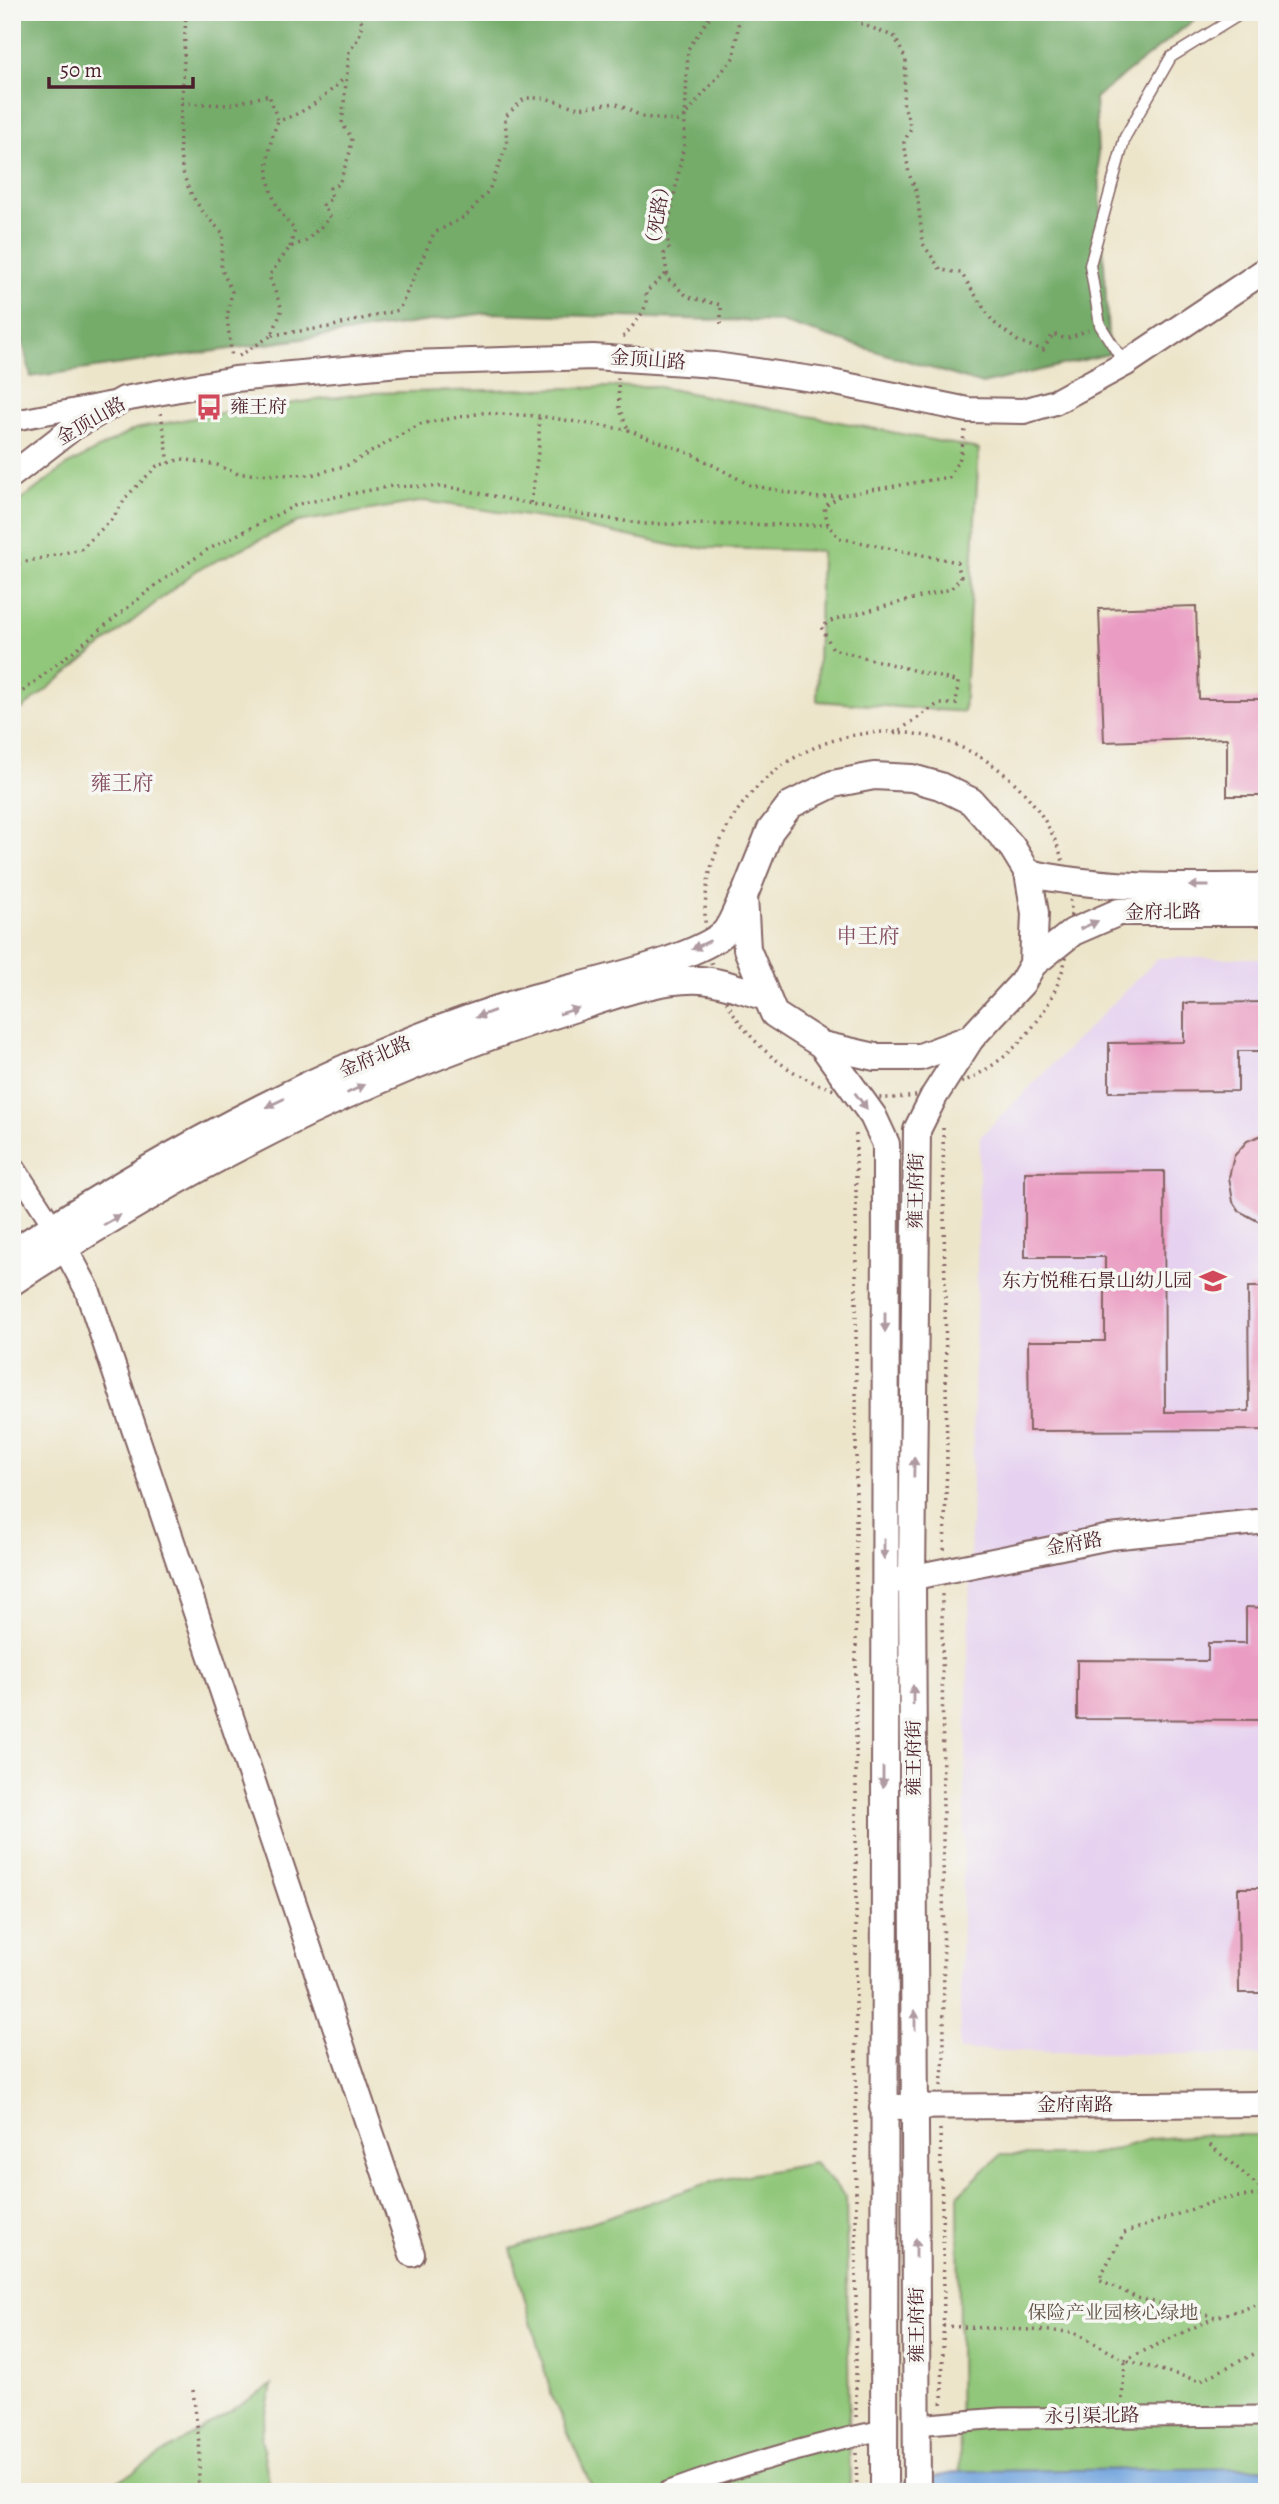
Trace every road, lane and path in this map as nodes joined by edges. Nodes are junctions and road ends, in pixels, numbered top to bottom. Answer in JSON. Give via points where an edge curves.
{"nodes":[{"id":1,"x":186,"y":12,"type":"edge"},
{"id":2,"x":356,"y":12,"type":"edge"},
{"id":3,"x":713,"y":12,"type":"edge"},
{"id":4,"x":740,"y":12,"type":"edge"},
{"id":5,"x":856,"y":12,"type":"edge"},
{"id":6,"x":1244,"y":12,"type":"edge"},
{"id":7,"x":347,"y":76,"type":"junction"},
{"id":8,"x":182,"y":103,"type":"junction"},
{"id":9,"x":686,"y":115,"type":"junction"},
{"id":10,"x":278,"y":121,"type":"junction"},
{"id":11,"x":290,"y":247,"type":"junction"},
{"id":12,"x":1267,"y":268,"type":"edge"},
{"id":13,"x":667,"y":273,"type":"junction"},
{"id":14,"x":1100,"y":325,"type":"junction"},
{"id":15,"x":721,"y":326,"type":"dead end"},
{"id":16,"x":272,"y":335,"type":"junction"},
{"id":17,"x":619,"y":348,"type":"junction"},
{"id":18,"x":1125,"y":364,"type":"junction"},
{"id":19,"x":233,"y":370,"type":"junction"},
{"id":20,"x":158,"y":393,"type":"junction"},
{"id":21,"x":124,"y":399,"type":"junction"},
{"id":22,"x":968,"y":410,"type":"junction"},
{"id":23,"x":539,"y":416,"type":"junction"},
{"id":24,"x":12,"y":421,"type":"edge"},
{"id":25,"x":628,"y":430,"type":"junction"},
{"id":26,"x":169,"y":463,"type":"junction"},
{"id":27,"x":12,"y":475,"type":"edge"},
{"id":28,"x":842,"y":495,"type":"junction"},
{"id":29,"x":531,"y":503,"type":"junction"},
{"id":30,"x":828,"y":526,"type":"junction"},
{"id":31,"x":12,"y":565,"type":"edge"},
{"id":32,"x":12,"y":700,"type":"edge"},
{"id":33,"x":892,"y":735,"type":"junction"},
{"id":34,"x":1028,"y":873,"type":"junction"},
{"id":35,"x":1069,"y":883,"type":"junction"},
{"id":36,"x":1267,"y":887,"type":"edge"},
{"id":37,"x":744,"y":896,"type":"junction"},
{"id":38,"x":1267,"y":912,"type":"edge"},
{"id":39,"x":1073,"y":932,"type":"junction"},
{"id":40,"x":705,"y":943,"type":"junction"},
{"id":41,"x":1033,"y":964,"type":"junction"},
{"id":42,"x":715,"y":982,"type":"junction"},
{"id":43,"x":766,"y":997,"type":"junction"},
{"id":44,"x":971,"y":1038,"type":"junction"},
{"id":45,"x":822,"y":1045,"type":"junction"},
{"id":46,"x":946,"y":1100,"type":"junction"},
{"id":47,"x":857,"y":1109,"type":"junction"},
{"id":48,"x":12,"y":1163,"type":"edge"},
{"id":49,"x":59,"y":1237,"type":"junction"},
{"id":50,"x":12,"y":1253,"type":"edge"},
{"id":51,"x":12,"y":1282,"type":"edge"},
{"id":52,"x":1267,"y":1521,"type":"edge"},
{"id":53,"x":942,"y":1570,"type":"junction"},
{"id":54,"x":912,"y":1577,"type":"junction"},
{"id":55,"x":884,"y":1584,"type":"junction"},
{"id":56,"x":1267,"y":2104,"type":"edge"},
{"id":57,"x":928,"y":2106,"type":"junction"},
{"id":58,"x":882,"y":2107,"type":"junction"},
{"id":59,"x":1210,"y":2145,"type":"dead end"},
{"id":60,"x":1267,"y":2193,"type":"edge"},
{"id":61,"x":412,"y":2254,"type":"dead end"},
{"id":62,"x":1267,"y":2302,"type":"edge"},
{"id":63,"x":1216,"y":2317,"type":"junction"},
{"id":64,"x":943,"y":2326,"type":"junction"},
{"id":65,"x":1267,"y":2350,"type":"edge"},
{"id":66,"x":1125,"y":2360,"type":"junction"},
{"id":67,"x":193,"y":2389,"type":"dead end"},
{"id":68,"x":1120,"y":2415,"type":"junction"},
{"id":69,"x":1267,"y":2416,"type":"edge"},
{"id":70,"x":925,"y":2428,"type":"junction"},
{"id":71,"x":883,"y":2436,"type":"junction"},
{"id":72,"x":856,"y":2440,"type":"junction"},
{"id":73,"x":198,"y":2492,"type":"edge"},
{"id":74,"x":667,"y":2492,"type":"edge"},
{"id":75,"x":858,"y":2492,"type":"edge"},
{"id":76,"x":884,"y":2492,"type":"edge"},
{"id":77,"x":917,"y":2492,"type":"edge"}],
"edges":[{"from":1,"to":8,"type":"path"},
{"from":2,"to":7,"type":"path","via":[[362,22],[349,52]]},
{"from":3,"to":9,"type":"path","name":"（死路）","via":[[688,49]]},
{"from":4,"to":9,"type":"path","via":[[734,57]]},
{"from":5,"to":14,"type":"path","via":[[857,22],[895,37],[906,60],[903,102],[911,128],[904,142],[909,174],[917,193],[923,244],[941,270],[961,273],[988,316],[1019,342],[1043,350],[1053,334],[1066,339]]},
{"from":6,"to":14,"type":"lane","via":[[1171,57],[1125,137],[1090,265]]},
{"from":7,"to":10,"type":"path","via":[[321,100]]},
{"from":7,"to":11,"type":"path","via":[[342,124],[352,138],[340,184],[330,188],[332,198],[323,205],[330,218],[306,241]]},
{"from":8,"to":10,"type":"path","via":[[228,105],[269,95]]},
{"from":8,"to":19,"type":"path","via":[[178,142],[183,182],[201,213],[223,233],[221,268],[232,292],[227,317]]},
{"from":9,"to":13,"type":"path","name":"（死路）","via":[[667,232],[669,250],[664,254]]},
{"from":9,"to":16,"type":"path","via":[[678,121],[643,117],[615,103],[579,108],[545,98],[525,98],[505,117],[508,145],[489,190],[466,216],[433,233],[399,310]]},
{"from":10,"to":11,"type":"path","via":[[267,175],[278,212],[295,230]]},
{"from":11,"to":16,"type":"path","via":[[269,276],[282,309]]},
{"from":12,"to":18,"type":"street","name":"金顶山路"},
{"from":13,"to":15,"type":"path","name":"（死路）","via":[[688,297],[721,305]]},
{"from":13,"to":17,"type":"path","via":[[646,292],[648,303]]},
{"from":14,"to":18,"type":"lane"},
{"from":16,"to":19,"type":"path"},
{"from":17,"to":19,"type":"street","name":"金顶山路"},
{"from":17,"to":22,"type":"street","name":"金顶山路"},
{"from":17,"to":25,"type":"path","via":[[620,407]]},
{"from":18,"to":22,"type":"street","name":"金顶山路","via":[[1055,402],[1024,411]]},
{"from":19,"to":20,"type":"street","name":"金顶山路"},
{"from":20,"to":21,"type":"street","name":"金顶山路"},
{"from":20,"to":26,"type":"path"},
{"from":21,"to":24,"type":"street"},
{"from":21,"to":27,"type":"street","name":"金顶山路","via":[[75,427]]},
{"from":22,"to":28,"type":"path","via":[[960,457],[949,477]]},
{"from":23,"to":25,"type":"path"},
{"from":23,"to":26,"type":"path","via":[[482,413],[420,424],[348,465],[311,475],[238,474],[201,461]]},
{"from":23,"to":29,"type":"path"},
{"from":25,"to":28,"type":"path","via":[[694,455],[750,485],[817,498]]},
{"from":26,"to":31,"type":"path","via":[[144,477],[113,518],[81,549]]},
{"from":28,"to":30,"type":"path","via":[[824,507]]},
{"from":29,"to":30,"type":"path","via":[[644,524]]},
{"from":29,"to":32,"type":"path","via":[[449,487],[392,486],[298,504],[207,550],[166,578]]},
{"from":30,"to":33,"type":"path","via":[[839,538],[957,562],[961,578],[951,589],[821,627],[833,649],[958,682],[956,704],[937,704]]},
{"from":33,"to":35,"type":"path","via":[[978,754],[1035,802],[1059,848]]},
{"from":33,"to":40,"type":"path","via":[[853,735],[792,757],[746,791],[717,836],[703,888]]},
{"from":34,"to":35,"type":"main road","name":"金府北路"},
{"from":34,"to":37,"type":"main road","name":"金府北路","via":[[971,801],[912,778],[874,776],[833,784],[790,805],[769,831]]},
{"from":34,"to":41,"type":"main road","via":[[1035,912]]},
{"from":36,"to":35,"type":"main road","name":"金府北路","one_way":true},
{"from":35,"to":39,"type":"path"},
{"from":37,"to":40,"type":"main road","name":"金府北路","via":[[724,934]]},
{"from":37,"to":43,"type":"main road","via":[[747,949]]},
{"from":39,"to":38,"type":"main road","name":"金府北路","one_way":true,"via":[[1119,912]]},
{"from":39,"to":41,"type":"main road","name":"金府北路"},
{"from":39,"to":46,"type":"path","via":[[1069,967],[1038,1026],[987,1073]]},
{"from":40,"to":42,"type":"path"},
{"from":40,"to":49,"type":"main road","name":"金府北路","one_way":true,"via":[[677,957],[516,1003],[431,1033],[346,1070],[225,1127]]},
{"from":41,"to":44,"type":"main road","name":"金府北路","via":[[1022,983]]},
{"from":42,"to":43,"type":"main road","name":"金府北路"},
{"from":42,"to":47,"type":"path","via":[[743,1030]]},
{"from":49,"to":42,"type":"main road","name":"金府北路","one_way":true,"via":[[354,1090],[439,1054],[642,988]]},
{"from":43,"to":45,"type":"main road","via":[[774,1014]]},
{"from":44,"to":45,"type":"main road","via":[[920,1057],[875,1057]]},
{"from":44,"to":46,"type":"main road","name":"雍王府街"},
{"from":45,"to":47,"type":"main road","name":"雍王府街"},
{"from":46,"to":47,"type":"path"},
{"from":46,"to":53,"type":"path","name":"雍王府街","via":[[947,1463]]},
{"from":54,"to":46,"type":"main road","name":"雍王府街","one_way":true,"via":[[917,1130]]},
{"from":47,"to":55,"type":"main road","name":"雍王府街","one_way":true,"via":[[873,1116],[886,1143]]},
{"from":47,"to":72,"type":"path"},
{"from":48,"to":49,"type":"street"},
{"from":49,"to":50,"type":"main road","name":"金府北路"},
{"from":49,"to":51,"type":"main road","name":"金府北路"},
{"from":49,"to":61,"type":"street","via":[[87,1289]]},
{"from":52,"to":53,"type":"street","name":"金府路","via":[[1110,1537]]},
{"from":53,"to":54,"type":"street","name":"金府路"},
{"from":53,"to":57,"type":"path","name":"雍王府街","via":[[944,2057]]},
{"from":54,"to":55,"type":"street","name":"金府路"},
{"from":57,"to":54,"type":"main road","name":"雍王府街","one_way":true},
{"from":55,"to":58,"type":"main road","name":"雍王府街","one_way":true},
{"from":56,"to":57,"type":"street","name":"金府南路"},
{"from":57,"to":58,"type":"street","name":"金府南路"},
{"from":57,"to":64,"type":"path","name":"雍王府街"},
{"from":70,"to":57,"type":"main road","name":"雍王府街","one_way":true},
{"from":58,"to":71,"type":"main road","name":"雍王府街"},
{"from":59,"to":60,"type":"path"},
{"from":60,"to":63,"type":"path","via":[[1221,2199],[1124,2232],[1099,2279],[1138,2298]]},
{"from":62,"to":63,"type":"path"},
{"from":63,"to":66,"type":"path"},
{"from":64,"to":66,"type":"path","via":[[1074,2332]]},
{"from":64,"to":70,"type":"path","name":"雍王府街"},
{"from":65,"to":66,"type":"path","via":[[1200,2381]]},
{"from":66,"to":68,"type":"path"},
{"from":67,"to":73,"type":"path","via":[[200,2452]]},
{"from":68,"to":69,"type":"street","name":"永引渠北路"},
{"from":68,"to":70,"type":"street","name":"永引渠北路"},
{"from":70,"to":77,"type":"main road","name":"雍王府街"},
{"from":71,"to":72,"type":"street"},
{"from":71,"to":76,"type":"main road","name":"雍王府街"},
{"from":72,"to":74,"type":"street","via":[[736,2467]]},
{"from":72,"to":75,"type":"path"}]}
